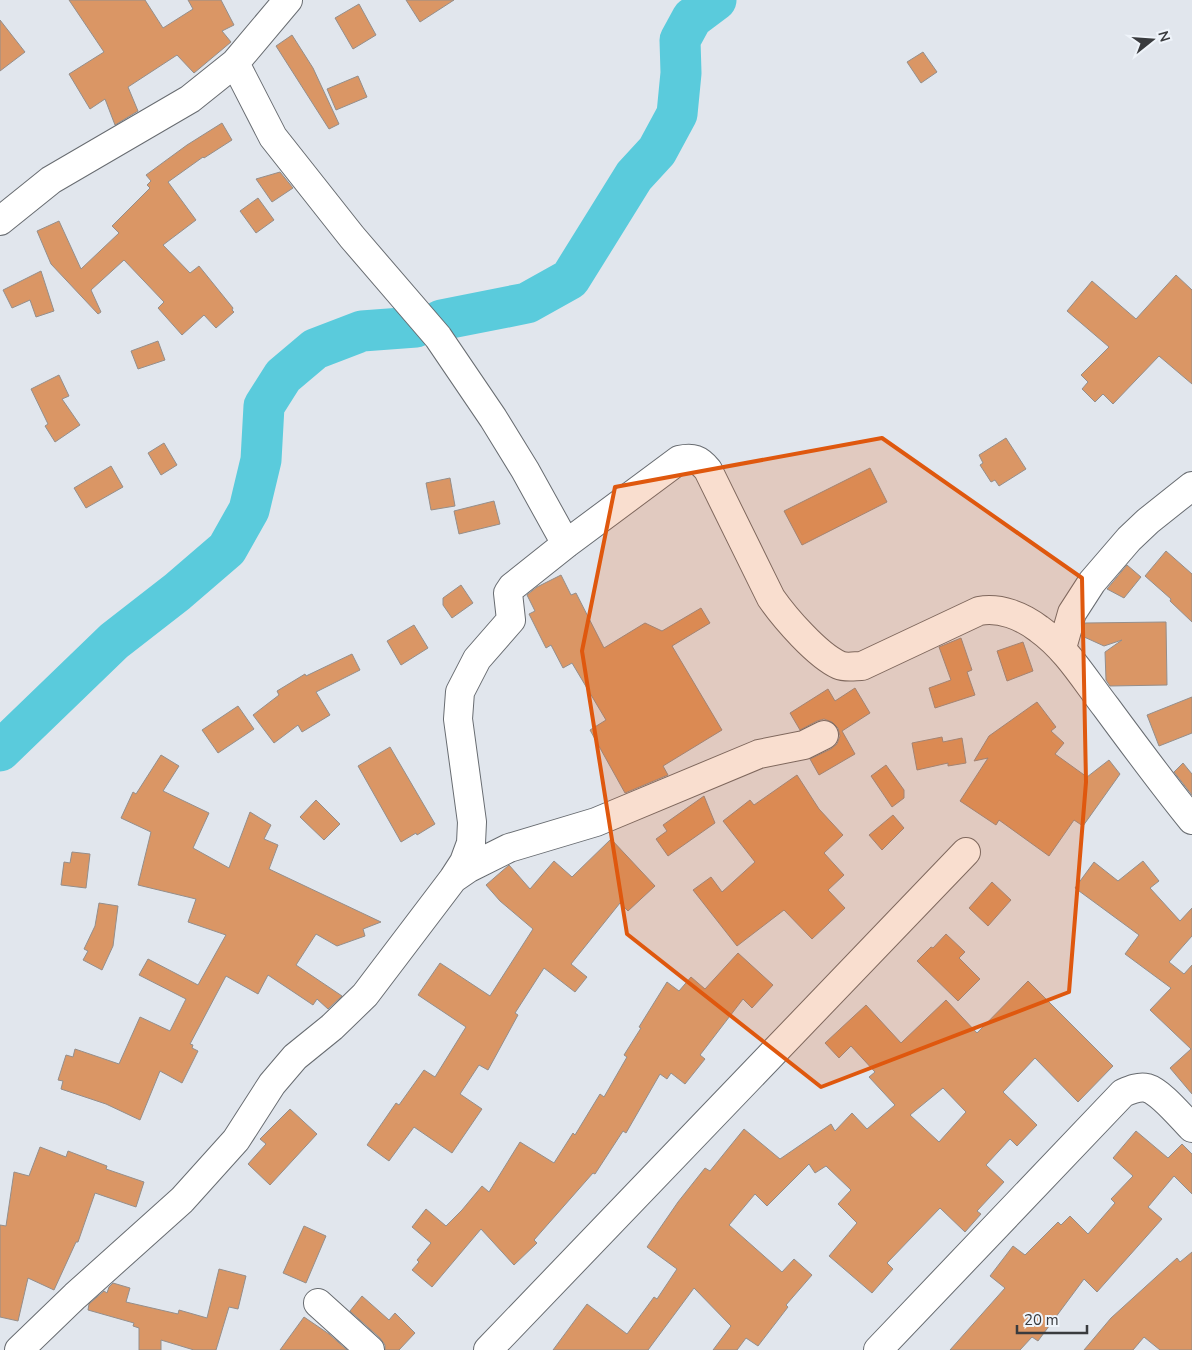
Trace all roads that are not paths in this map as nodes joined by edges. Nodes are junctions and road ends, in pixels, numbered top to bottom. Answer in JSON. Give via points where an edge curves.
{"nodes":[{"id":1,"x":288,"y":0,"type":"edge"},
{"id":2,"x":235,"y":63,"type":"junction"},
{"id":3,"x":0,"y":221,"type":"edge"},
{"id":4,"x":1192,"y":486,"type":"edge"},
{"id":5,"x":566,"y":544,"type":"junction"},
{"id":6,"x":1062,"y":648,"type":"junction"},
{"id":7,"x":824,"y":735,"type":"dead end"},
{"id":8,"x":1192,"y":820,"type":"edge"},
{"id":9,"x":966,"y":852,"type":"dead end"},
{"id":10,"x":454,"y":879,"type":"junction"},
{"id":11,"x":1192,"y":1128,"type":"edge"},
{"id":12,"x":318,"y":1303,"type":"dead end"},
{"id":13,"x":19,"y":1350,"type":"edge"},
{"id":14,"x":370,"y":1350,"type":"edge"},
{"id":15,"x":488,"y":1350,"type":"edge"},
{"id":16,"x":878,"y":1350,"type":"edge"}],
"edges":[{"from":1,"to":2,"type":"street"},
{"from":2,"to":3,"type":"street","via":[[190,100],[51,180]]},
{"from":2,"to":5,"type":"street","via":[[273,137],[352,237],[438,337],[494,418]]},
{"from":4,"to":6,"type":"street","via":[[1148,520],[1092,582],[1072,612]]},
{"from":5,"to":6,"type":"street","via":[[679,460],[690,457],[701,461],[708,470],[781,612],[819,651],[839,665],[862,666],[979,611],[990,609],[1012,614],[1038,628]]},
{"from":5,"to":10,"type":"street","via":[[512,587],[508,593],[511,620],[477,659],[460,692],[458,719],[472,822],[471,843]]},
{"from":6,"to":8,"type":"street"},
{"from":7,"to":10,"type":"street","via":[[804,745],[759,754],[596,822],[509,848]]},
{"from":9,"to":15,"type":"street"},
{"from":10,"to":13,"type":"street","via":[[365,996],[295,1057],[272,1084],[236,1140],[182,1200]]},
{"from":11,"to":16,"type":"street","via":[[1157,1093],[1146,1088],[1123,1092]]},
{"from":12,"to":14,"type":"street"}]}
